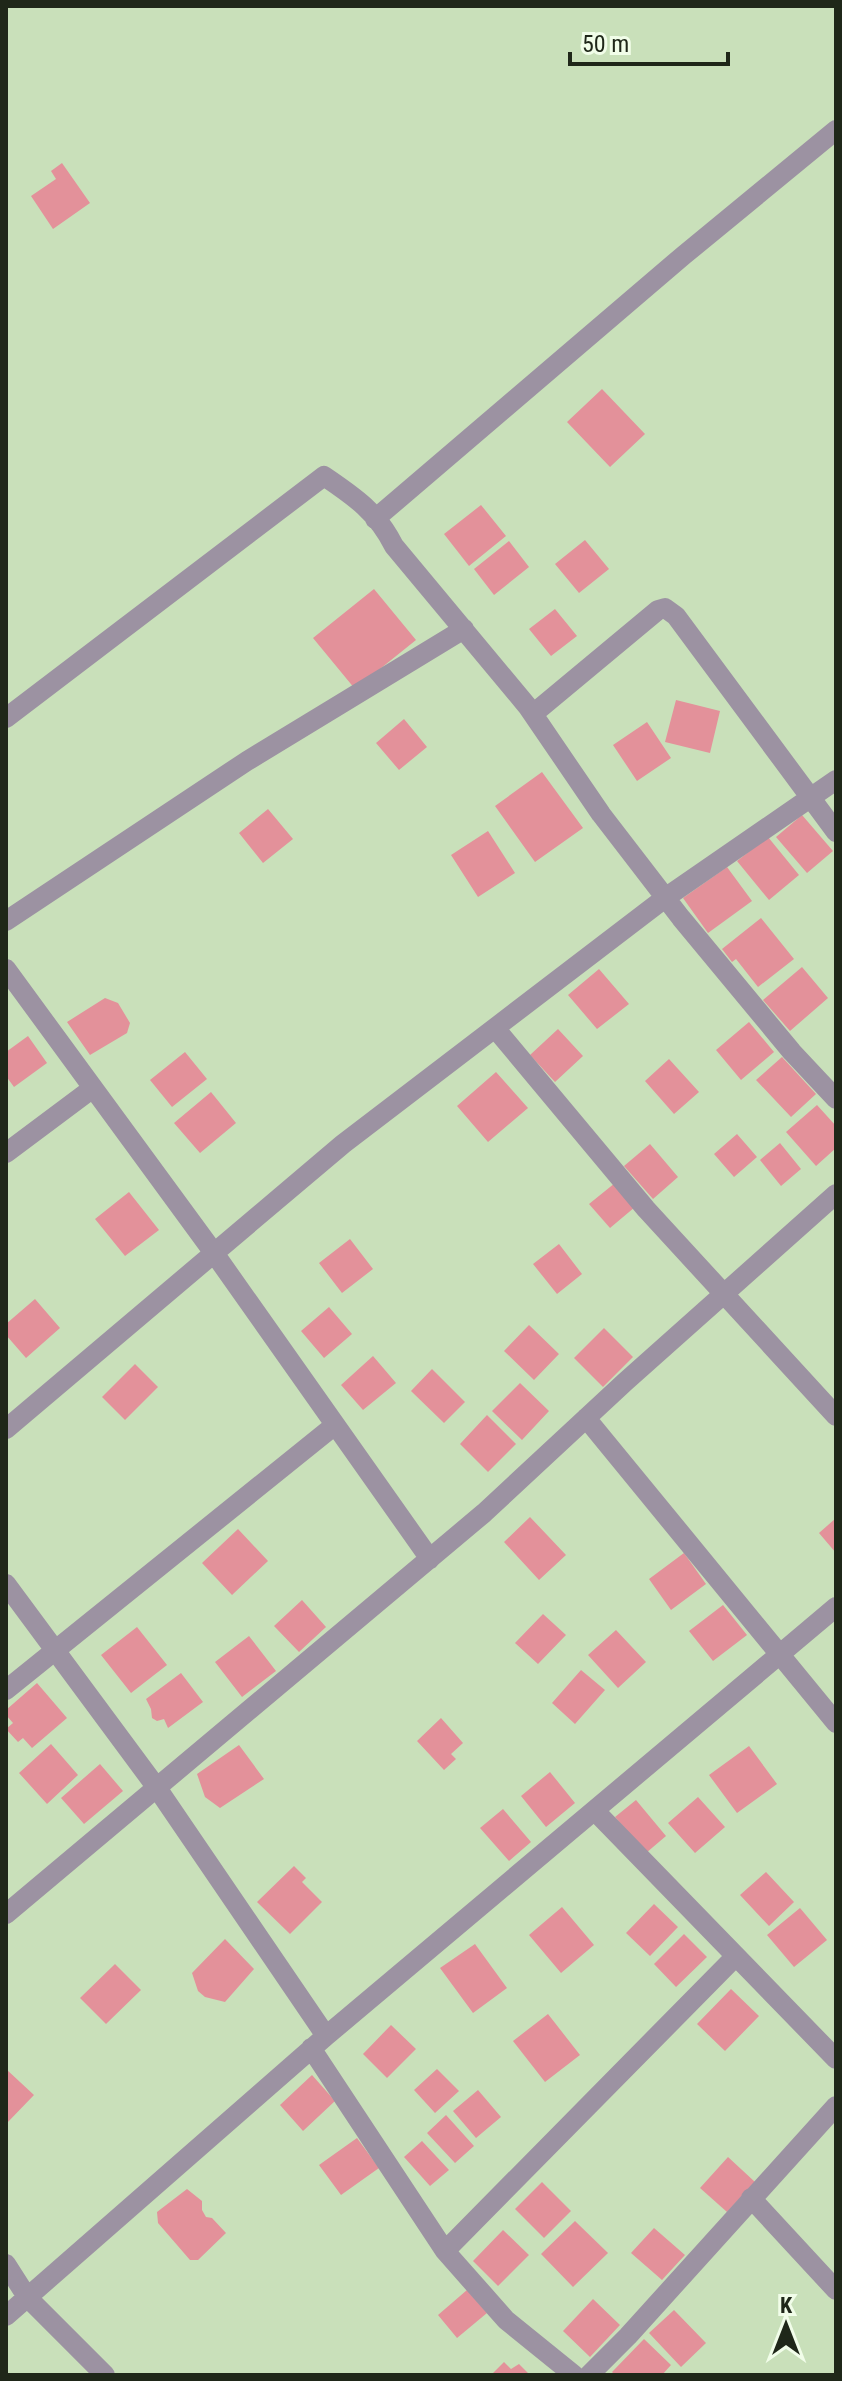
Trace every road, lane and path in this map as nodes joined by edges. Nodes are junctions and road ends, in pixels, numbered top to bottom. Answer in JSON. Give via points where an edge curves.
{"nodes":[{"id":1,"x":836,"y":130,"type":"edge"},
{"id":2,"x":375,"y":519,"type":"junction"},
{"id":3,"x":464,"y":629,"type":"junction"},
{"id":4,"x":533,"y":714,"type":"junction"},
{"id":5,"x":6,"y":718,"type":"edge"},
{"id":6,"x":836,"y":780,"type":"edge"},
{"id":7,"x":809,"y":799,"type":"junction"},
{"id":8,"x":836,"y":832,"type":"edge"},
{"id":9,"x":665,"y":898,"type":"junction"},
{"id":10,"x":6,"y":921,"type":"edge"},
{"id":11,"x":6,"y":969,"type":"edge"},
{"id":12,"x":495,"y":1028,"type":"junction"},
{"id":13,"x":93,"y":1088,"type":"junction"},
{"id":14,"x":836,"y":1099,"type":"edge"},
{"id":15,"x":6,"y":1153,"type":"edge"},
{"id":16,"x":836,"y":1194,"type":"edge"},
{"id":17,"x":214,"y":1253,"type":"junction"},
{"id":18,"x":724,"y":1294,"type":"junction"},
{"id":19,"x":836,"y":1416,"type":"edge"},
{"id":20,"x":586,"y":1418,"type":"junction"},
{"id":21,"x":335,"y":1425,"type":"junction"},
{"id":22,"x":6,"y":1429,"type":"edge"},
{"id":23,"x":430,"y":1559,"type":"junction"},
{"id":24,"x":6,"y":1584,"type":"edge"},
{"id":25,"x":836,"y":1607,"type":"edge"},
{"id":26,"x":55,"y":1650,"type":"junction"},
{"id":27,"x":781,"y":1654,"type":"junction"},
{"id":28,"x":6,"y":1690,"type":"edge"},
{"id":29,"x":836,"y":1723,"type":"edge"},
{"id":30,"x":157,"y":1788,"type":"junction"},
{"id":31,"x":595,"y":1811,"type":"junction"},
{"id":32,"x":6,"y":1914,"type":"edge"},
{"id":33,"x":736,"y":1956,"type":"junction"},
{"id":34,"x":318,"y":2042,"type":"junction"},
{"id":35,"x":836,"y":2059,"type":"edge"},
{"id":36,"x":836,"y":2106,"type":"edge"},
{"id":37,"x":751,"y":2198,"type":"junction"},
{"id":38,"x":445,"y":2251,"type":"junction"},
{"id":39,"x":6,"y":2264,"type":"edge"},
{"id":40,"x":836,"y":2290,"type":"edge"},
{"id":41,"x":27,"y":2297,"type":"junction"},
{"id":42,"x":6,"y":2316,"type":"edge"},
{"id":43,"x":105,"y":2375,"type":"edge"},
{"id":44,"x":574,"y":2375,"type":"edge"},
{"id":45,"x":589,"y":2375,"type":"edge"}],
"edges":[{"from":1,"to":2,"type":"street"},
{"from":2,"to":3,"type":"street"},
{"from":2,"to":5,"type":"street","via":[[363,502],[324,476]]},
{"from":3,"to":4,"type":"street"},
{"from":3,"to":10,"type":"street","via":[[247,761]]},
{"from":4,"to":7,"type":"street","via":[[665,608]]},
{"from":4,"to":9,"type":"street"},
{"from":6,"to":7,"type":"street"},
{"from":7,"to":8,"type":"street"},
{"from":7,"to":9,"type":"street"},
{"from":9,"to":12,"type":"street"},
{"from":9,"to":14,"type":"street"},
{"from":11,"to":13,"type":"street"},
{"from":12,"to":17,"type":"street","via":[[343,1144]]},
{"from":12,"to":18,"type":"street"},
{"from":13,"to":15,"type":"street"},
{"from":13,"to":17,"type":"street"},
{"from":16,"to":18,"type":"street"},
{"from":17,"to":21,"type":"street"},
{"from":17,"to":22,"type":"street"},
{"from":18,"to":19,"type":"street"},
{"from":18,"to":20,"type":"street"},
{"from":20,"to":23,"type":"street"},
{"from":20,"to":27,"type":"street"},
{"from":21,"to":23,"type":"street"},
{"from":21,"to":26,"type":"street"},
{"from":23,"to":30,"type":"street"},
{"from":24,"to":26,"type":"street"},
{"from":25,"to":27,"type":"street"},
{"from":26,"to":28,"type":"street"},
{"from":26,"to":30,"type":"street"},
{"from":27,"to":29,"type":"street"},
{"from":27,"to":31,"type":"street"},
{"from":30,"to":32,"type":"street"},
{"from":30,"to":34,"type":"street"},
{"from":31,"to":33,"type":"street"},
{"from":31,"to":34,"type":"street"},
{"from":33,"to":35,"type":"street"},
{"from":33,"to":38,"type":"street"},
{"from":34,"to":38,"type":"street"},
{"from":34,"to":41,"type":"street"},
{"from":36,"to":37,"type":"street"},
{"from":37,"to":40,"type":"street"},
{"from":37,"to":45,"type":"street"},
{"from":38,"to":44,"type":"street","via":[[506,2320]]},
{"from":39,"to":41,"type":"street"},
{"from":41,"to":42,"type":"street"},
{"from":41,"to":43,"type":"street"}]}
